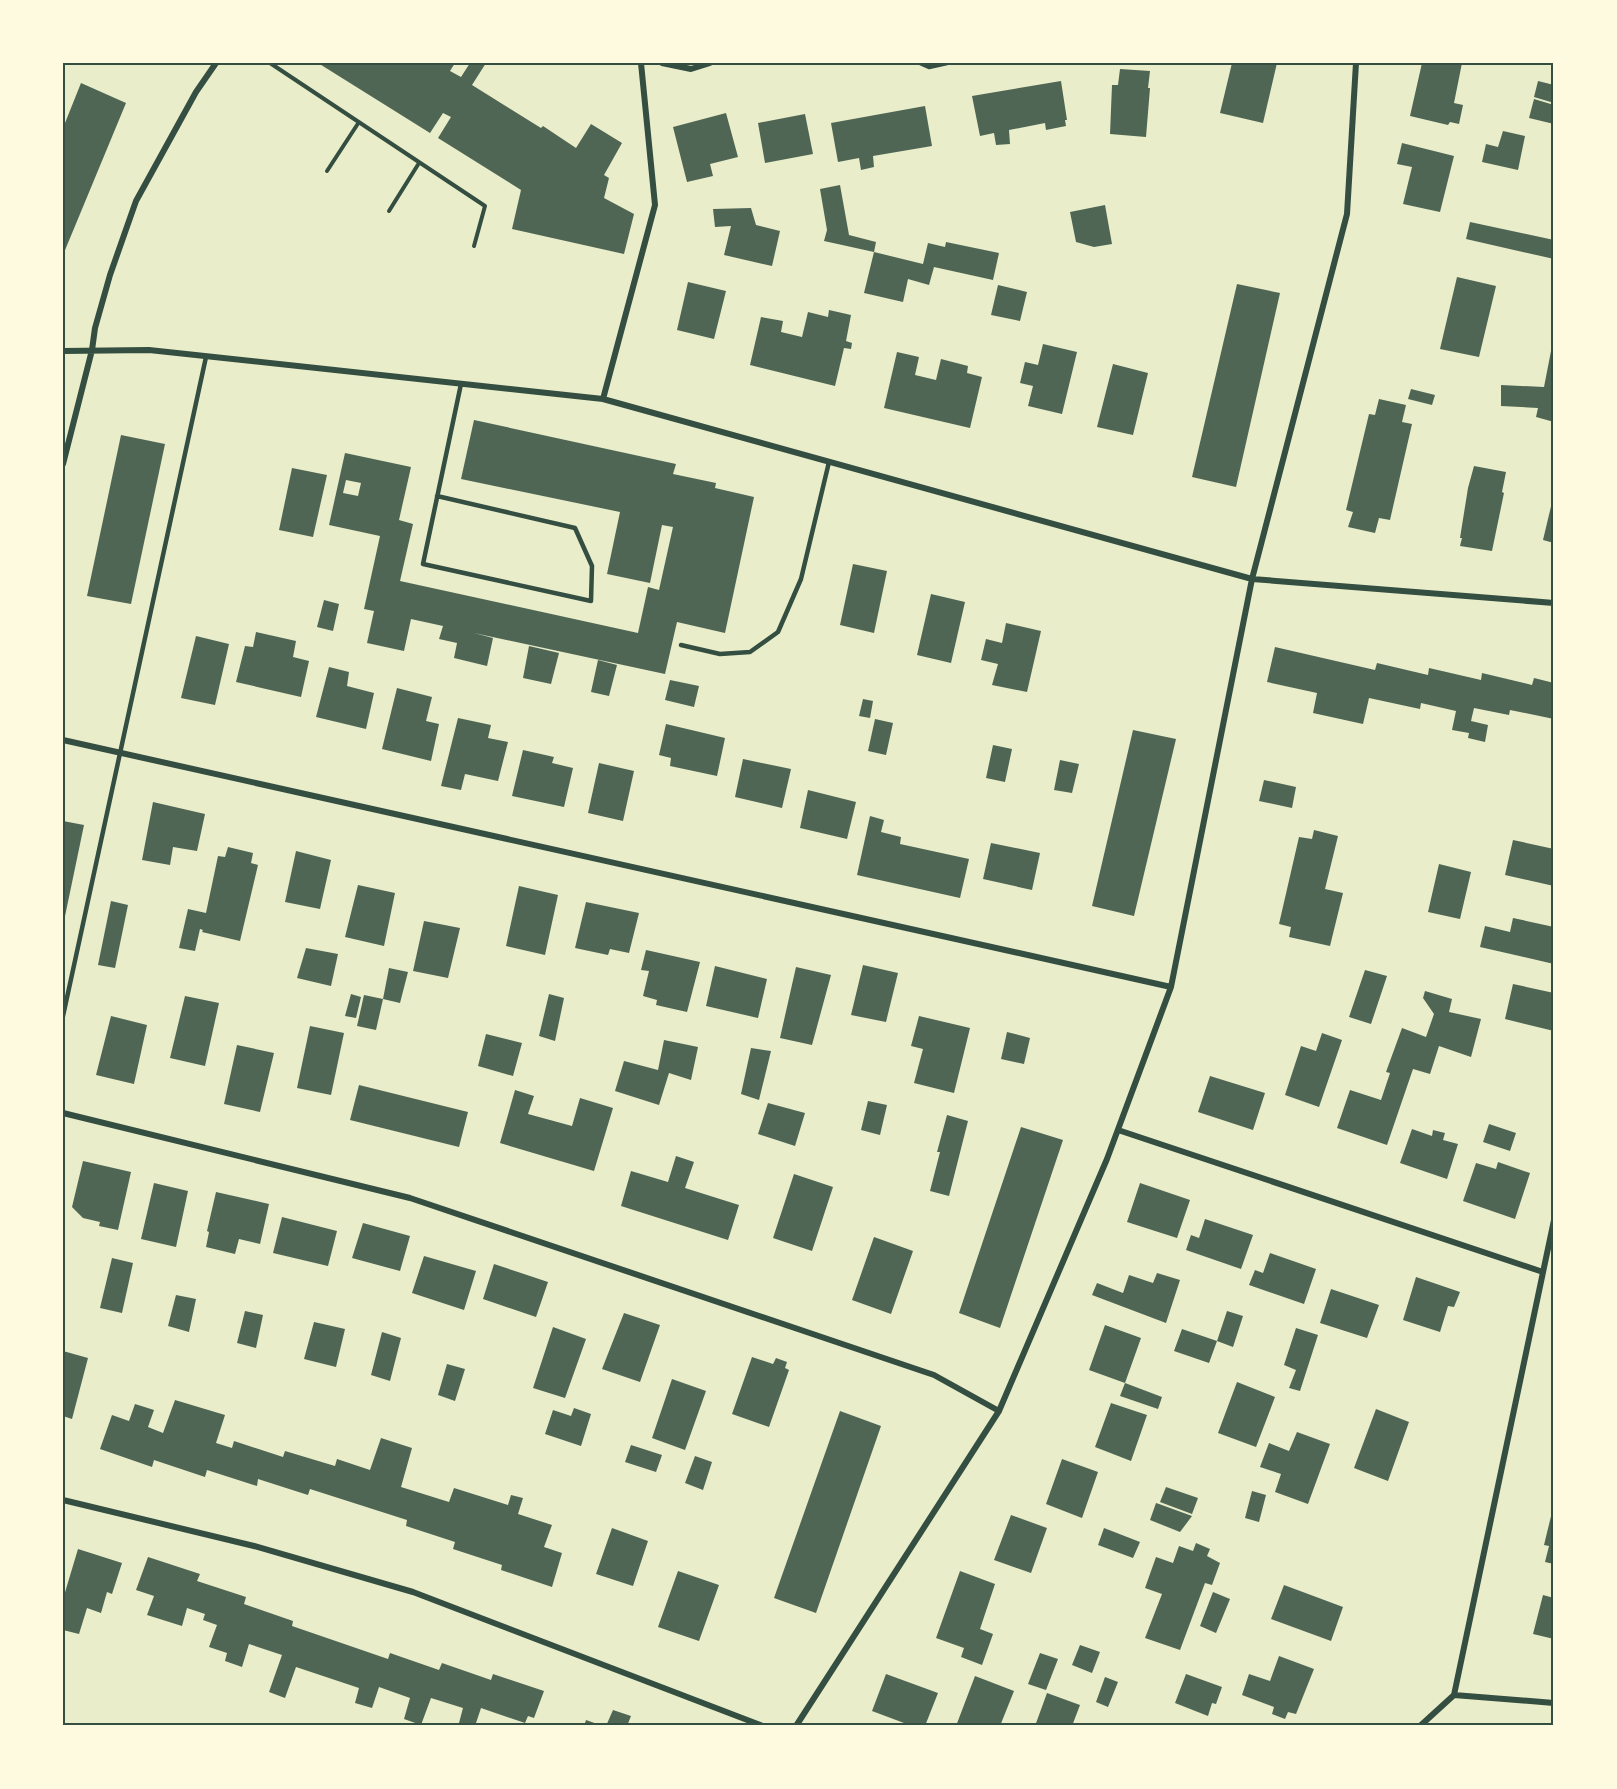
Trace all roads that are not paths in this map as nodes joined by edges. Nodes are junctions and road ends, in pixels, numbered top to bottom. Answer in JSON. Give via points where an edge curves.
{"nodes":[{"id":1,"x":216,"y":63,"type":"edge"},
{"id":2,"x":641,"y":63,"type":"edge"},
{"id":3,"x":662,"y":63,"type":"edge"},
{"id":4,"x":710,"y":63,"type":"edge"},
{"id":5,"x":920,"y":63,"type":"edge"},
{"id":6,"x":947,"y":63,"type":"edge"},
{"id":7,"x":1356,"y":63,"type":"edge"},
{"id":8,"x":92,"y":350,"type":"junction"},
{"id":9,"x":63,"y":351,"type":"edge"},
{"id":10,"x":206,"y":357,"type":"junction"},
{"id":11,"x":461,"y":384,"type":"junction"},
{"id":12,"x":603,"y":399,"type":"junction"},
{"id":13,"x":830,"y":462,"type":"junction"},
{"id":14,"x":63,"y":464,"type":"edge"},
{"id":15,"x":437,"y":496,"type":"junction"},
{"id":16,"x":1252,"y":579,"type":"junction"},
{"id":17,"x":1554,"y":603,"type":"edge"},
{"id":18,"x":681,"y":645,"type":"dead end"},
{"id":19,"x":63,"y":740,"type":"edge"},
{"id":20,"x":120,"y":753,"type":"junction"},
{"id":21,"x":1171,"y":987,"type":"junction"},
{"id":22,"x":63,"y":1016,"type":"edge"},
{"id":23,"x":63,"y":1113,"type":"edge"},
{"id":24,"x":1118,"y":1130,"type":"junction"},
{"id":25,"x":1554,"y":1220,"type":"edge"},
{"id":26,"x":1543,"y":1272,"type":"junction"},
{"id":27,"x":999,"y":1412,"type":"junction"},
{"id":28,"x":63,"y":1500,"type":"edge"},
{"id":29,"x":1454,"y":1695,"type":"junction"},
{"id":30,"x":1554,"y":1703,"type":"edge"},
{"id":31,"x":764,"y":1726,"type":"edge"},
{"id":32,"x":796,"y":1726,"type":"edge"},
{"id":33,"x":1420,"y":1726,"type":"edge"}],
"edges":[{"from":1,"to":8,"type":"street","via":[[136,201],[110,275]]},
{"from":2,"to":12,"type":"street","via":[[655,205]]},
{"from":3,"to":4,"type":"street","via":[[691,69]]},
{"from":5,"to":6,"type":"lane","via":[[929,67]]},
{"from":7,"to":16,"type":"street","via":[[1347,214]]},
{"from":8,"to":9,"type":"street"},
{"from":8,"to":10,"type":"street","via":[[149,350]]},
{"from":8,"to":14,"type":"street"},
{"from":10,"to":11,"type":"street"},
{"from":10,"to":20,"type":"lane"},
{"from":11,"to":12,"type":"street"},
{"from":11,"to":15,"type":"lane"},
{"from":12,"to":13,"type":"street"},
{"from":13,"to":16,"type":"street"},
{"from":13,"to":18,"type":"lane","via":[[801,579],[778,632],[750,652],[720,654]]},
{"from":15,"to":15,"type":"lane","via":[[423,564],[591,601],[592,566],[575,528]]},
{"from":16,"to":17,"type":"street"},
{"from":16,"to":21,"type":"street"},
{"from":19,"to":20,"type":"street"},
{"from":20,"to":21,"type":"street"},
{"from":20,"to":22,"type":"lane"},
{"from":21,"to":24,"type":"street"},
{"from":23,"to":27,"type":"street","via":[[410,1198],[934,1374]]},
{"from":24,"to":26,"type":"street"},
{"from":24,"to":27,"type":"street"},
{"from":25,"to":26,"type":"street"},
{"from":26,"to":29,"type":"street"},
{"from":27,"to":32,"type":"street"},
{"from":28,"to":31,"type":"street","via":[[255,1545],[413,1592]]},
{"from":29,"to":30,"type":"street"},
{"from":29,"to":33,"type":"street"}]}
